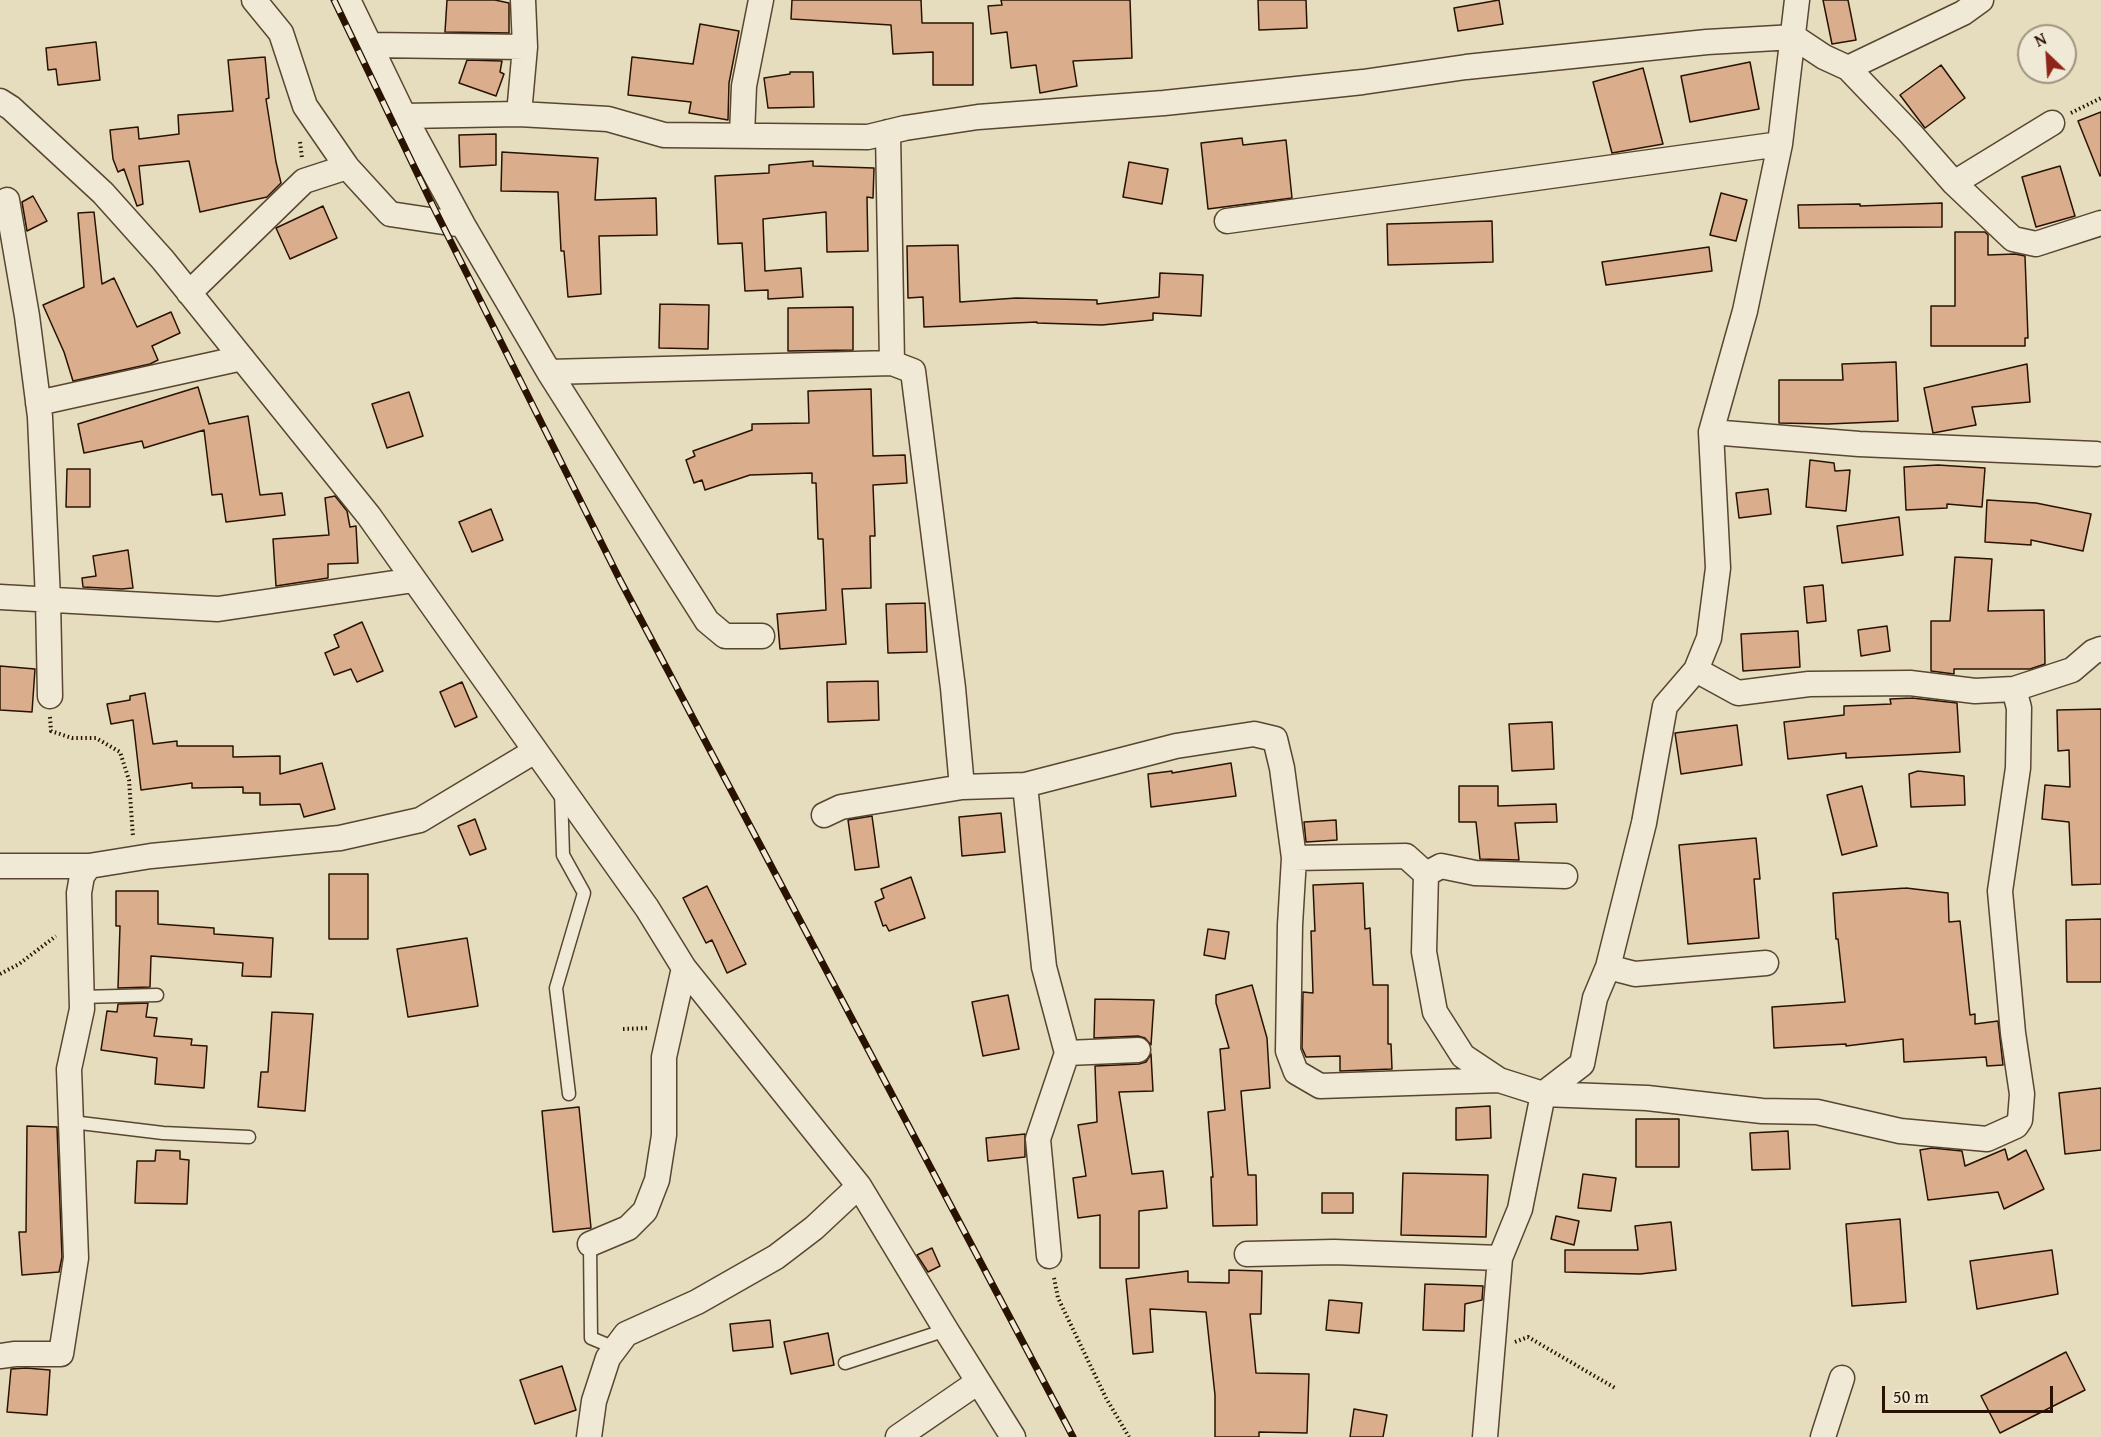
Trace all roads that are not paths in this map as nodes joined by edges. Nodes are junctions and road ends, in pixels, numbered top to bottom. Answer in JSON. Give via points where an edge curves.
{"nodes":[{"id":1,"x":254,"y":0,"type":"edge"},
{"id":2,"x":348,"y":0,"type":"edge"},
{"id":3,"x":523,"y":0,"type":"edge"},
{"id":4,"x":761,"y":0,"type":"edge"},
{"id":5,"x":1797,"y":0,"type":"edge"},
{"id":6,"x":1981,"y":0,"type":"edge"},
{"id":7,"x":1794,"y":37,"type":"junction"},
{"id":8,"x":371,"y":45,"type":"junction"},
{"id":9,"x":525,"y":47,"type":"junction"},
{"id":10,"x":1848,"y":68,"type":"junction"},
{"id":11,"x":0,"y":101,"type":"edge"},
{"id":12,"x":519,"y":114,"type":"junction"},
{"id":13,"x":404,"y":116,"type":"junction"},
{"id":14,"x":2052,"y":123,"type":"road end"},
{"id":15,"x":888,"y":132,"type":"junction"},
{"id":16,"x":742,"y":135,"type":"junction"},
{"id":17,"x":1780,"y":144,"type":"junction"},
{"id":18,"x":347,"y":167,"type":"junction"},
{"id":19,"x":1954,"y":183,"type":"junction"},
{"id":20,"x":7,"y":200,"type":"dead end"},
{"id":21,"x":1227,"y":221,"type":"dead end"},
{"id":22,"x":2101,"y":223,"type":"edge"},
{"id":23,"x":463,"y":225,"type":"junction"},
{"id":24,"x":189,"y":293,"type":"junction"},
{"id":25,"x":242,"y":358,"type":"junction"},
{"id":26,"x":892,"y":363,"type":"junction"},
{"id":27,"x":549,"y":372,"type":"junction"},
{"id":28,"x":38,"y":404,"type":"junction"},
{"id":29,"x":1711,"y":432,"type":"junction"},
{"id":30,"x":2096,"y":454,"type":"dead end"},
{"id":31,"x":414,"y":580,"type":"junction"},
{"id":32,"x":0,"y":597,"type":"edge"},
{"id":33,"x":48,"y":600,"type":"junction"},
{"id":34,"x":762,"y":636,"type":"dead end"},
{"id":35,"x":2101,"y":649,"type":"edge"},
{"id":36,"x":1696,"y":670,"type":"junction"},
{"id":37,"x":2014,"y":688,"type":"junction"},
{"id":38,"x":50,"y":696,"type":"road end"},
{"id":39,"x":535,"y":751,"type":"junction"},
{"id":40,"x":1025,"y":785,"type":"junction"},
{"id":41,"x":962,"y":787,"type":"junction"},
{"id":42,"x":561,"y":788,"type":"junction"},
{"id":43,"x":824,"y":815,"type":"dead end"},
{"id":44,"x":1294,"y":858,"type":"junction"},
{"id":45,"x":0,"y":866,"type":"edge"},
{"id":46,"x":89,"y":866,"type":"junction"},
{"id":47,"x":1426,"y":874,"type":"junction"},
{"id":48,"x":1565,"y":876,"type":"dead end"},
{"id":49,"x":1766,"y":963,"type":"dead end"},
{"id":50,"x":1608,"y":966,"type":"junction"},
{"id":51,"x":684,"y":968,"type":"junction"},
{"id":52,"x":157,"y":995,"type":"dead end"},
{"id":53,"x":81,"y":997,"type":"junction"},
{"id":54,"x":1138,"y":1050,"type":"dead end"},
{"id":55,"x":1067,"y":1053,"type":"junction"},
{"id":56,"x":1499,"y":1080,"type":"junction"},
{"id":57,"x":569,"y":1094,"type":"dead end"},
{"id":58,"x":1544,"y":1094,"type":"junction"},
{"id":59,"x":72,"y":1122,"type":"junction"},
{"id":60,"x":249,"y":1137,"type":"dead end"},
{"id":61,"x":859,"y":1186,"type":"junction"},
{"id":62,"x":590,"y":1244,"type":"joint"},
{"id":63,"x":1246,"y":1254,"type":"dead end"},
{"id":64,"x":1049,"y":1256,"type":"road end"},
{"id":65,"x":1500,"y":1258,"type":"junction"},
{"id":66,"x":946,"y":1330,"type":"junction"},
{"id":67,"x":615,"y":1348,"type":"junction"},
{"id":68,"x":0,"y":1356,"type":"edge"},
{"id":69,"x":845,"y":1363,"type":"dead end"},
{"id":70,"x":1842,"y":1378,"type":"dead end"},
{"id":71,"x":978,"y":1382,"type":"junction"},
{"id":72,"x":589,"y":1437,"type":"edge"},
{"id":73,"x":898,"y":1437,"type":"edge"},
{"id":74,"x":1013,"y":1437,"type":"edge"},
{"id":75,"x":1485,"y":1437,"type":"edge"},
{"id":76,"x":1823,"y":1437,"type":"edge"}],
"edges":[{"from":1,"to":18,"type":"street","via":[[281,33],[304,106]]},
{"from":2,"to":8,"type":"street"},
{"from":3,"to":9,"type":"street"},
{"from":4,"to":16,"type":"street","via":[[744,86]]},
{"from":5,"to":7,"type":"street"},
{"from":6,"to":10,"type":"street","via":[[1963,13]]},
{"from":7,"to":10,"type":"street"},
{"from":7,"to":15,"type":"street","via":[[1707,42],[1466,67],[1363,82],[978,117]]},
{"from":7,"to":17,"type":"street"},
{"from":8,"to":9,"type":"street"},
{"from":8,"to":13,"type":"street"},
{"from":9,"to":12,"type":"street"},
{"from":10,"to":19,"type":"street"},
{"from":11,"to":24,"type":"street","via":[[103,193]]},
{"from":12,"to":13,"type":"street"},
{"from":12,"to":16,"type":"street","via":[[608,119],[664,135]]},
{"from":13,"to":23,"type":"street"},
{"from":14,"to":19,"type":"street"},
{"from":15,"to":16,"type":"street","via":[[868,137]]},
{"from":15,"to":26,"type":"street"},
{"from":17,"to":21,"type":"street"},
{"from":17,"to":29,"type":"street","via":[[1746,311]]},
{"from":18,"to":23,"type":"street","via":[[390,214]]},
{"from":18,"to":24,"type":"street","via":[[304,181]]},
{"from":19,"to":22,"type":"street","via":[[2013,238],[2036,244]]},
{"from":20,"to":28,"type":"street"},
{"from":23,"to":27,"type":"street"},
{"from":24,"to":25,"type":"street"},
{"from":25,"to":28,"type":"street"},
{"from":25,"to":31,"type":"street","via":[[369,516]]},
{"from":26,"to":27,"type":"street"},
{"from":26,"to":41,"type":"street","via":[[913,372]]},
{"from":27,"to":34,"type":"street","via":[[707,621],[725,636]]},
{"from":28,"to":33,"type":"street"},
{"from":29,"to":30,"type":"street","via":[[1859,444]]},
{"from":29,"to":36,"type":"street","via":[[1718,568],[1709,638]]},
{"from":31,"to":33,"type":"street","via":[[218,609]]},
{"from":31,"to":39,"type":"street"},
{"from":32,"to":33,"type":"street"},
{"from":33,"to":38,"type":"street"},
{"from":35,"to":37,"type":"street","via":[[2072,670]]},
{"from":36,"to":37,"type":"street","via":[[1738,693],[1809,684],[1910,683],[1976,691]]},
{"from":36,"to":50,"type":"street","via":[[1665,706],[1644,823]]},
{"from":37,"to":58,"type":"street","via":[[2019,708],[2018,768],[2000,891],[2022,1094],[2016,1126],[1987,1139],[1900,1131],[1816,1112]]},
{"from":39,"to":42,"type":"street"},
{"from":39,"to":46,"type":"street","via":[[420,820],[340,838]]},
{"from":40,"to":41,"type":"street"},
{"from":40,"to":44,"type":"street","via":[[1176,746],[1254,734],[1275,739]]},
{"from":40,"to":55,"type":"street","via":[[1044,967]]},
{"from":41,"to":43,"type":"street","via":[[841,807]]},
{"from":42,"to":51,"type":"street","via":[[647,908]]},
{"from":42,"to":57,"type":"lane","via":[[563,855],[584,893],[556,988]]},
{"from":44,"to":47,"type":"street","via":[[1406,856]]},
{"from":44,"to":56,"type":"street","via":[[1288,1051],[1296,1072],[1320,1086]]},
{"from":45,"to":46,"type":"street"},
{"from":46,"to":53,"type":"street","via":[[82,876]]},
{"from":47,"to":48,"type":"street","via":[[1441,866],[1475,873]]},
{"from":47,"to":56,"type":"street","via":[[1424,952],[1434,1012],[1463,1056]]},
{"from":49,"to":50,"type":"street","via":[[1635,974]]},
{"from":50,"to":58,"type":"street","via":[[1595,998],[1582,1064]]},
{"from":51,"to":61,"type":"street"},
{"from":51,"to":62,"type":"street","via":[[664,1057],[664,1135],[657,1180],[645,1211],[628,1228]]},
{"from":52,"to":53,"type":"lane"},
{"from":53,"to":59,"type":"street","via":[[69,1069]]},
{"from":54,"to":55,"type":"street"},
{"from":55,"to":64,"type":"street","via":[[1038,1140]]},
{"from":56,"to":58,"type":"street"},
{"from":58,"to":65,"type":"street","via":[[1520,1209]]},
{"from":59,"to":60,"type":"lane","via":[[163,1133]]},
{"from":59,"to":68,"type":"street","via":[[76,1258],[61,1354]]},
{"from":61,"to":66,"type":"street"},
{"from":61,"to":67,"type":"street","via":[[776,1257],[697,1302],[626,1334]]},
{"from":62,"to":67,"type":"lane","via":[[591,1338]]},
{"from":63,"to":65,"type":"street","via":[[1334,1252]]},
{"from":65,"to":75,"type":"street"},
{"from":66,"to":69,"type":"lane"},
{"from":66,"to":71,"type":"street"},
{"from":67,"to":72,"type":"street","via":[[594,1401]]},
{"from":70,"to":76,"type":"street"},
{"from":71,"to":73,"type":"street"},
{"from":71,"to":74,"type":"street"}]}
